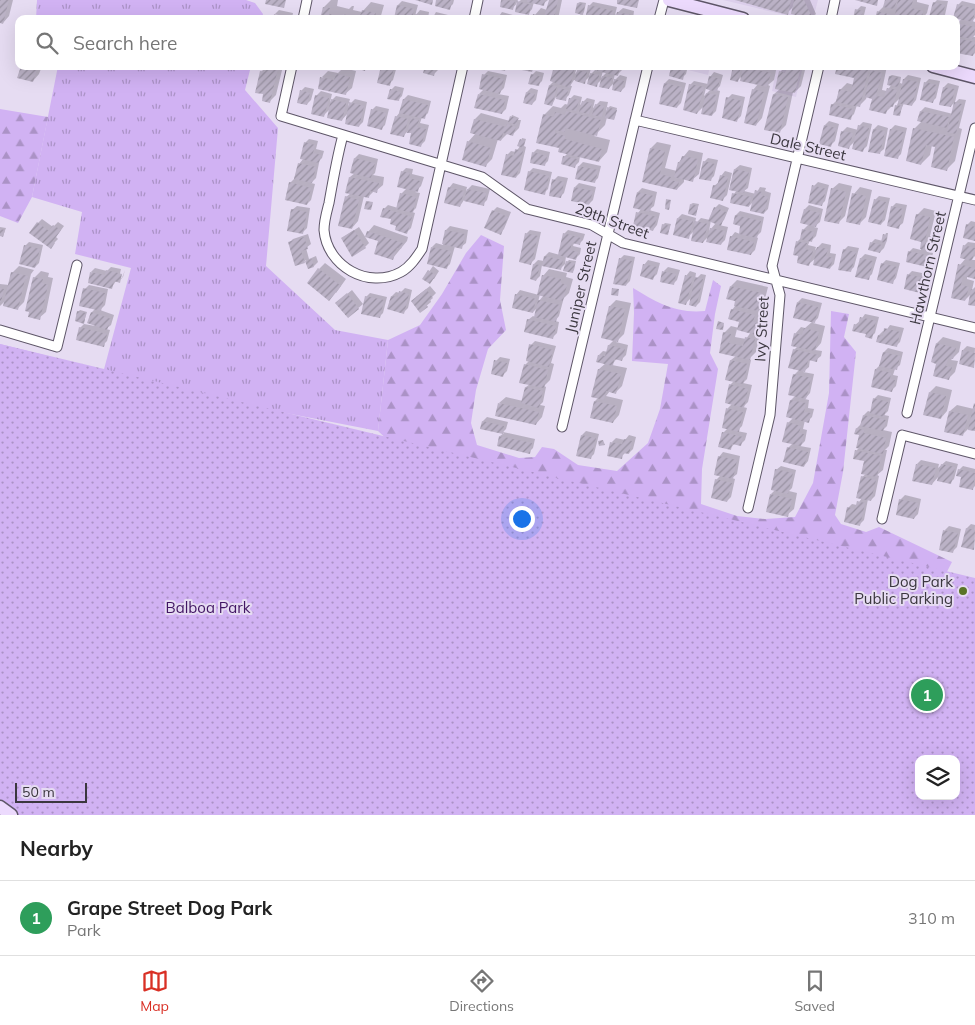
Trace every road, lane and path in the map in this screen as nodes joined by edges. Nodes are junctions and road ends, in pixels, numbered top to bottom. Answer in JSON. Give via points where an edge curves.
{"nodes":[{"id":1,"x":307,"y":0,"type":"edge"},
{"id":2,"x":478,"y":0,"type":"edge"},
{"id":3,"x":664,"y":0,"type":"edge"},
{"id":4,"x":669,"y":0,"type":"edge"},
{"id":5,"x":835,"y":0,"type":"edge"},
{"id":6,"x":304,"y":15,"type":"edge"},
{"id":7,"x":475,"y":15,"type":"edge"},
{"id":8,"x":660,"y":15,"type":"edge"},
{"id":9,"x":727,"y":15,"type":"edge"},
{"id":10,"x":831,"y":15,"type":"edge"},
{"id":11,"x":291,"y":70,"type":"edge"},
{"id":12,"x":462,"y":70,"type":"edge"},
{"id":13,"x":647,"y":70,"type":"edge"},
{"id":14,"x":818,"y":70,"type":"edge"},
{"id":15,"x":948,"y":70,"type":"edge"},
{"id":16,"x":975,"y":77,"type":"edge"},
{"id":17,"x":635,"y":120,"type":"junction"},
{"id":18,"x":975,"y":128,"type":"edge"},
{"id":19,"x":343,"y":135,"type":"junction"},
{"id":20,"x":797,"y":159,"type":"junction"},
{"id":21,"x":442,"y":164,"type":"junction"},
{"id":22,"x":959,"y":196,"type":"junction"},
{"id":23,"x":975,"y":200,"type":"edge"},
{"id":24,"x":608,"y":234,"type":"junction"},
{"id":25,"x":77,"y":265,"type":"dead end"},
{"id":26,"x":775,"y":280,"type":"junction"},
{"id":27,"x":930,"y":317,"type":"junction"},
{"id":28,"x":975,"y":328,"type":"edge"},
{"id":29,"x":0,"y":330,"type":"edge"},
{"id":30,"x":907,"y":413,"type":"dead end"},
{"id":31,"x":562,"y":427,"type":"dead end"},
{"id":32,"x":975,"y":454,"type":"edge"},
{"id":33,"x":748,"y":508,"type":"dead end"},
{"id":34,"x":882,"y":519,"type":"dead end"},
{"id":35,"x":0,"y":807,"type":"edge"},
{"id":36,"x":11,"y":815,"type":"edge"}],
"edges":[{"from":1,"to":6,"type":"street"},
{"from":2,"to":7,"type":"street"},
{"from":3,"to":8,"type":"street"},
{"from":4,"to":9,"type":"street"},
{"from":5,"to":10,"type":"street"},
{"from":11,"to":19,"type":"street","name":"29th Street","via":[[281,116]]},
{"from":12,"to":21,"type":"street"},
{"from":13,"to":17,"type":"street","name":"Juniper Street"},
{"from":14,"to":20,"type":"street","name":"Ivy Street"},
{"from":15,"to":16,"type":"street"},
{"from":17,"to":20,"type":"street","name":"Dale Street"},
{"from":17,"to":24,"type":"street","name":"Juniper Street"},
{"from":18,"to":22,"type":"street","name":"Hawthorn Street"},
{"from":19,"to":21,"type":"street","name":"29th Street"},
{"from":19,"to":21,"type":"street","via":[[324,228],[327,244],[337,262],[353,274],[366,278],[387,277],[401,272],[412,264],[422,249]]},
{"from":20,"to":22,"type":"street","name":"Dale Street"},
{"from":20,"to":26,"type":"street","name":"Ivy Street","via":[[772,266]]},
{"from":21,"to":24,"type":"street","name":"29th Street","via":[[482,177],[527,209],[592,226]]},
{"from":22,"to":23,"type":"street","name":"Dale Street"},
{"from":22,"to":27,"type":"street","name":"Hawthorn Street"},
{"from":24,"to":26,"type":"street","name":"29th Street","via":[[623,243]]},
{"from":24,"to":31,"type":"street","name":"Juniper Street"},
{"from":25,"to":29,"type":"street","via":[[57,347]]},
{"from":26,"to":27,"type":"street","name":"29th Street"},
{"from":26,"to":33,"type":"street","name":"Ivy Street","via":[[780,295],[770,415]]},
{"from":27,"to":28,"type":"street","name":"29th Street"},
{"from":27,"to":30,"type":"street","name":"Hawthorn Street"},
{"from":32,"to":34,"type":"street","via":[[902,435]]},
{"from":35,"to":36,"type":"street"}]}
